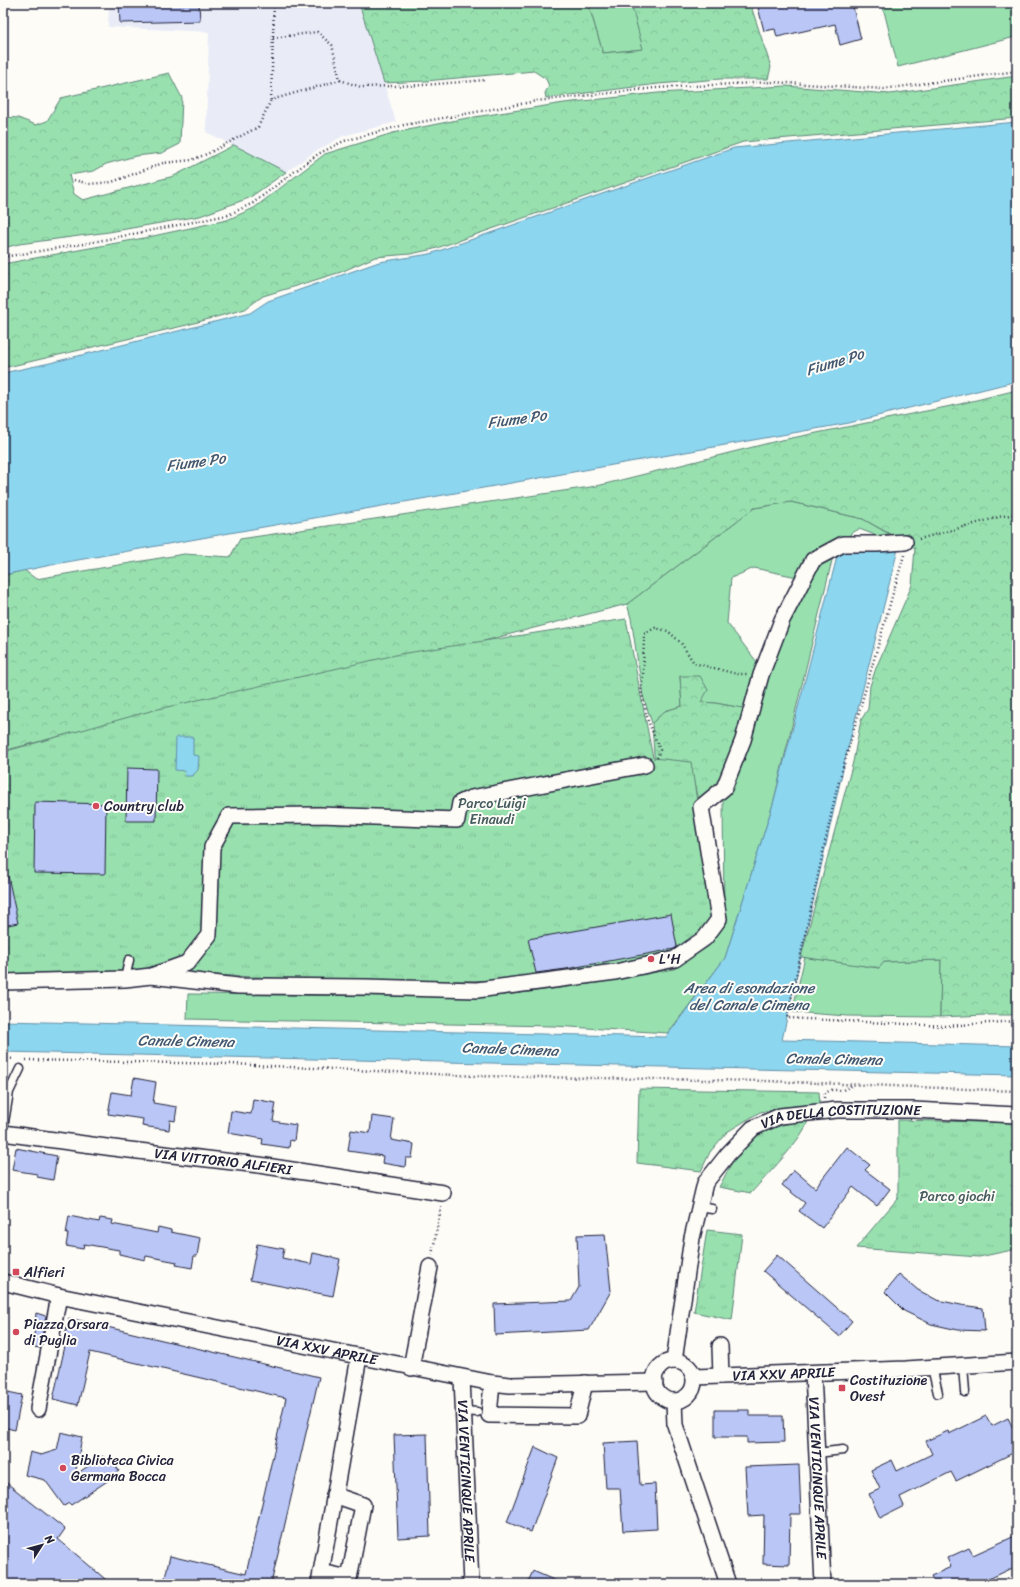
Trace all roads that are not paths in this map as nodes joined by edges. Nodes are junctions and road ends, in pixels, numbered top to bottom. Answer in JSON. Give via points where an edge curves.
{"nodes":[{"id":1,"x":906,"y":542,"type":"road end"},
{"id":2,"x":645,"y":765,"type":"road end"},
{"id":3,"x":129,"y":960,"type":"dead end"},
{"id":4,"x":151,"y":976,"type":"junction"},
{"id":5,"x":125,"y":979,"type":"junction"},
{"id":6,"x":3,"y":982,"type":"edge"},
{"id":7,"x":20,"y":1069,"type":"dead end"},
{"id":8,"x":6,"y":1092,"type":"edge"},
{"id":9,"x":1017,"y":1115,"type":"edge"},
{"id":10,"x":3,"y":1128,"type":"edge"},
{"id":11,"x":3,"y":1133,"type":"edge"},
{"id":12,"x":443,"y":1193,"type":"road end"},
{"id":13,"x":430,"y":1267,"type":"road end"},
{"id":14,"x":3,"y":1282,"type":"edge"},
{"id":15,"x":59,"y":1296,"type":"junction"},
{"id":16,"x":720,"y":1346,"type":"dead end"},
{"id":17,"x":359,"y":1357,"type":"junction"},
{"id":18,"x":674,"y":1361,"type":"junction"},
{"id":19,"x":1017,"y":1362,"type":"edge"},
{"id":20,"x":963,"y":1365,"type":"junction"},
{"id":21,"x":932,"y":1367,"type":"junction"},
{"id":22,"x":411,"y":1368,"type":"junction"},
{"id":23,"x":813,"y":1373,"type":"junction"},
{"id":24,"x":721,"y":1376,"type":"junction"},
{"id":25,"x":694,"y":1377,"type":"junction"},
{"id":26,"x":462,"y":1378,"type":"junction"},
{"id":27,"x":655,"y":1382,"type":"junction"},
{"id":28,"x":492,"y":1383,"type":"junction"},
{"id":29,"x":584,"y":1384,"type":"junction"},
{"id":30,"x":965,"y":1392,"type":"dead end"},
{"id":31,"x":938,"y":1393,"type":"dead end"},
{"id":32,"x":674,"y":1401,"type":"junction"},
{"id":33,"x":38,"y":1409,"type":"dead end"},
{"id":34,"x":843,"y":1450,"type":"dead end"},
{"id":35,"x":817,"y":1453,"type":"junction"},
{"id":36,"x":334,"y":1495,"type":"junction"},
{"id":37,"x":320,"y":1578,"type":"edge"},
{"id":38,"x":348,"y":1581,"type":"edge"},
{"id":39,"x":471,"y":1584,"type":"edge"},
{"id":40,"x":728,"y":1584,"type":"edge"},
{"id":41,"x":823,"y":1584,"type":"edge"}],
"edges":[{"from":1,"to":4,"type":"street","via":[[843,544],[813,560],[782,620],[761,675],[743,740],[724,788],[701,807],[719,920],[705,938],[675,959],[615,972],[477,990],[238,986]]},
{"from":2,"to":4,"type":"street","via":[[471,798],[460,803],[457,820],[320,815],[229,816],[212,847],[209,935],[187,963]]},
{"from":3,"to":5,"type":"lane"},
{"from":4,"to":5,"type":"street"},
{"from":5,"to":6,"type":"street"},
{"from":7,"to":8,"type":"lane"},
{"from":8,"to":10,"type":"lane"},
{"from":9,"to":18,"type":"street","name":"VIA DELLA COSTITUZIONE","via":[[913,1110],[837,1110],[780,1116],[753,1128],[699,1189],[706,1208],[692,1238]]},
{"from":11,"to":12,"type":"street","name":"VIA VITTORIO ALFIERI","via":[[259,1165]]},
{"from":13,"to":22,"type":"street"},
{"from":14,"to":15,"type":"street","name":"VIA XXV APRILE"},
{"from":15,"to":17,"type":"street","name":"VIA XXV APRILE"},
{"from":15,"to":33,"type":"street"},
{"from":16,"to":24,"type":"street"},
{"from":17,"to":22,"type":"street","name":"VIA XXV APRILE"},
{"from":17,"to":36,"type":"street"},
{"from":18,"to":25,"type":"street","via":[[689,1368]]},
{"from":18,"to":27,"type":"street","via":[[659,1369],[655,1375]]},
{"from":19,"to":20,"type":"street","name":"VIA XXV APRILE"},
{"from":20,"to":21,"type":"street","name":"VIA XXV APRILE"},
{"from":20,"to":30,"type":"lane"},
{"from":21,"to":23,"type":"street","name":"VIA XXV APRILE"},
{"from":21,"to":31,"type":"lane"},
{"from":22,"to":26,"type":"street","name":"VIA XXV APRILE"},
{"from":23,"to":24,"type":"street","name":"VIA XXV APRILE"},
{"from":23,"to":35,"type":"street","name":"VIA VENTICINQUE APRILE"},
{"from":24,"to":25,"type":"street","name":"VIA XXV APRILE"},
{"from":25,"to":32,"type":"street","via":[[694,1386],[690,1394]]},
{"from":26,"to":28,"type":"street","name":"VIA XXV APRILE"},
{"from":26,"to":39,"type":"street","name":"VIA VENTICINQUE APRILE","via":[[470,1412]]},
{"from":27,"to":29,"type":"street","name":"VIA XXV APRILE"},
{"from":27,"to":32,"type":"street","via":[[658,1393]]},
{"from":28,"to":29,"type":"street","name":"VIA XXV APRILE"},
{"from":28,"to":29,"type":"street","name":"VIA VENTICINQUE APRILE","via":[[489,1415],[563,1416],[577,1416]]},
{"from":32,"to":40,"type":"street","via":[[675,1425]]},
{"from":34,"to":35,"type":"lane"},
{"from":35,"to":41,"type":"street","name":"VIA VENTICINQUE APRILE"},
{"from":36,"to":37,"type":"street"},
{"from":36,"to":38,"type":"street","via":[[363,1505]]},
{"from":37,"to":38,"type":"street"}]}
